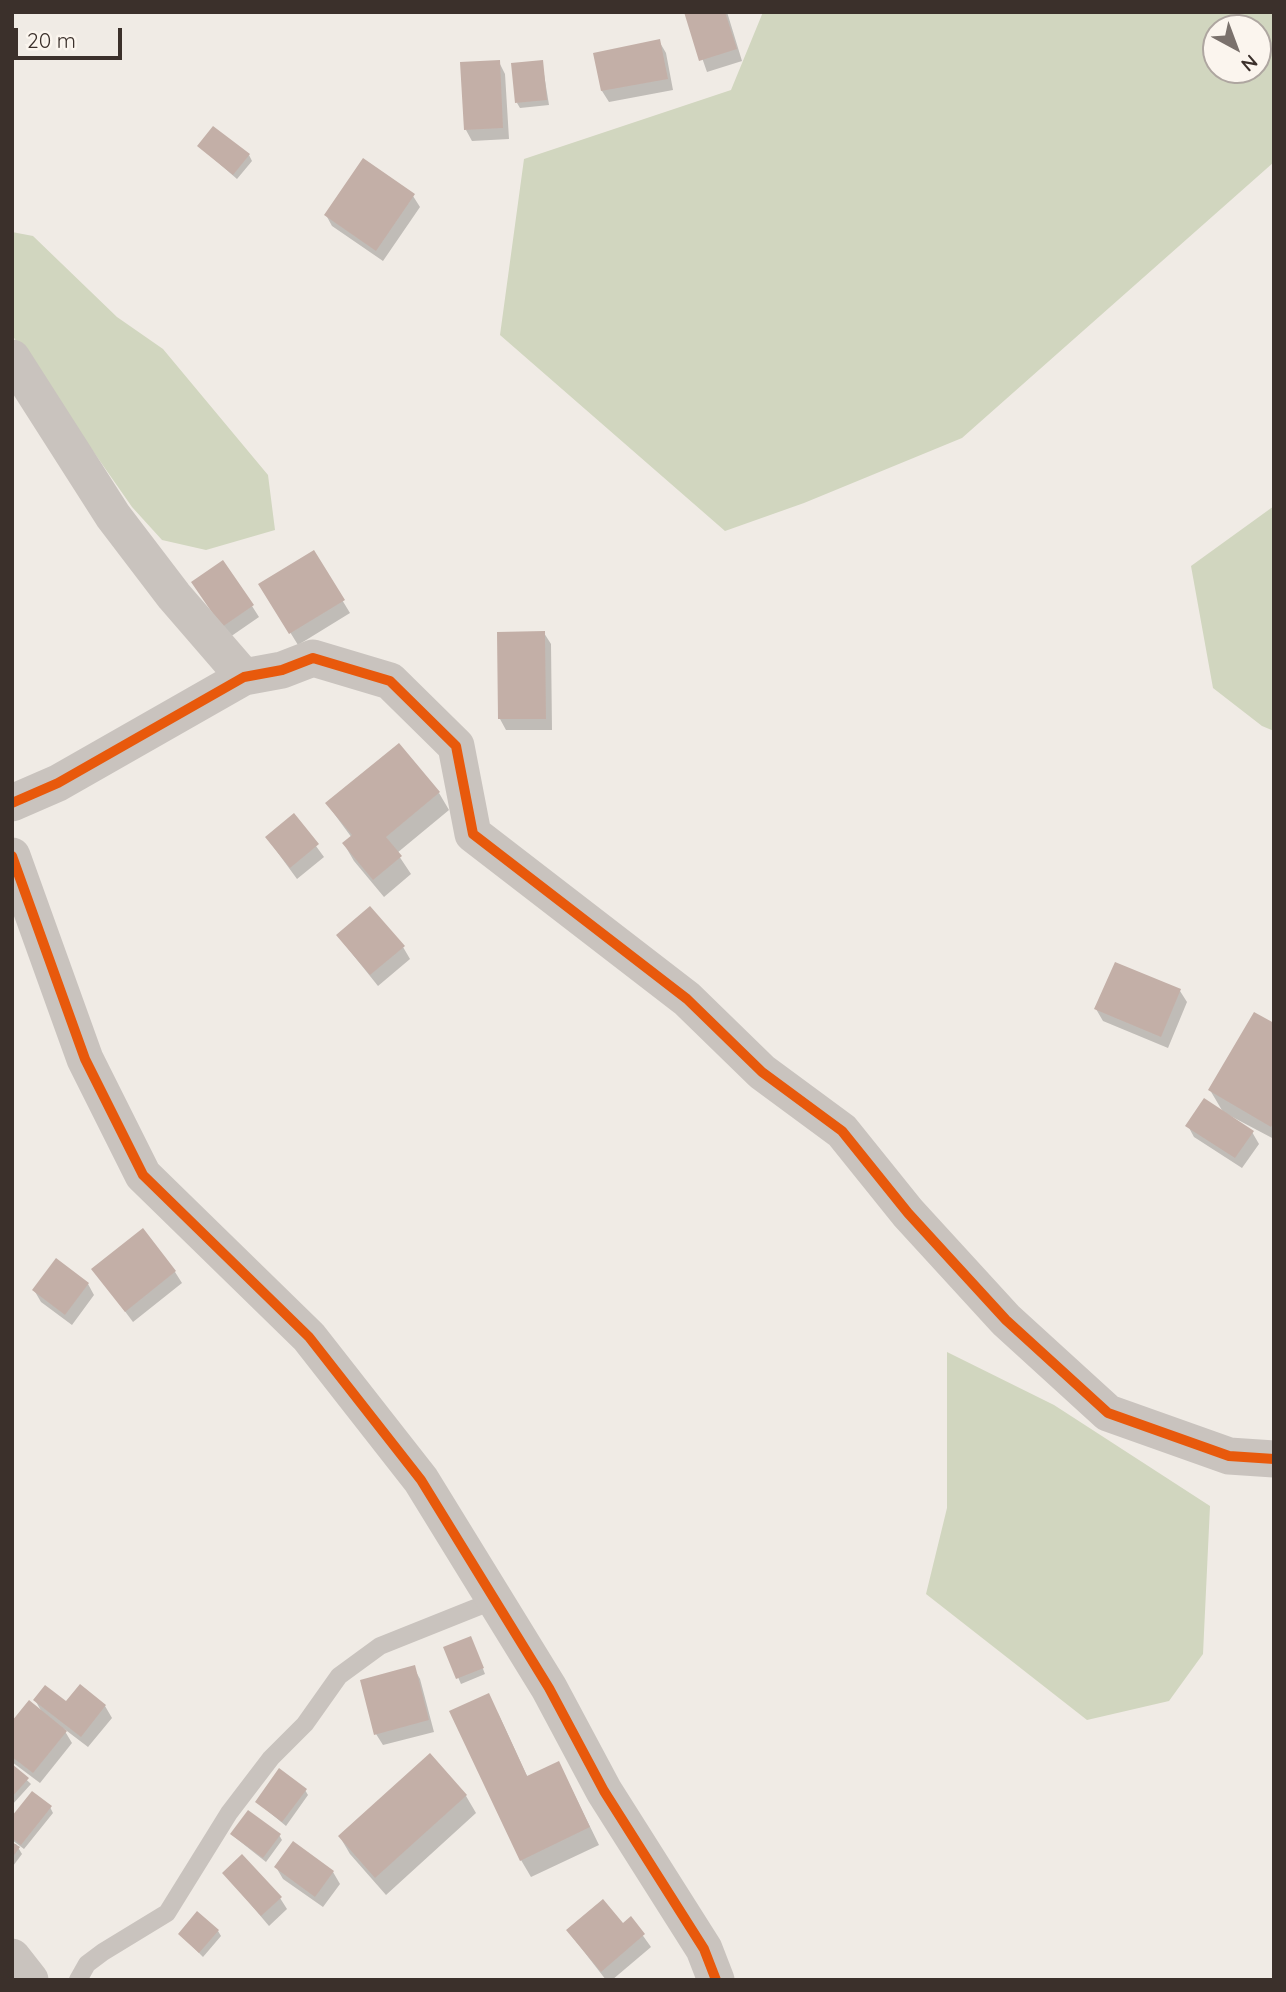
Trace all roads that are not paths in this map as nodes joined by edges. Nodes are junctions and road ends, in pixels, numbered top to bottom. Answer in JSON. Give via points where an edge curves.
{"nodes":[{"id":1,"x":12,"y":358,"type":"edge"},
{"id":2,"x":244,"y":677,"type":"junction"},
{"id":3,"x":12,"y":803,"type":"edge"},
{"id":4,"x":12,"y":856,"type":"edge"},
{"id":5,"x":1274,"y":1459,"type":"edge"},
{"id":6,"x":495,"y":1600,"type":"junction"},
{"id":7,"x":12,"y":1957,"type":"edge"},
{"id":8,"x":30,"y":1980,"type":"edge"},
{"id":9,"x":78,"y":1980,"type":"edge"},
{"id":10,"x":716,"y":1980,"type":"edge"}],
"edges":[{"from":1,"to":2,"type":"street","via":[[113,516],[174,597]]},
{"from":2,"to":3,"type":"street","via":[[58,783]]},
{"from":2,"to":5,"type":"street","via":[[313,658],[390,681],[456,746],[473,834],[687,999],[762,1072],[842,1131],[908,1213],[1006,1320],[1108,1413],[1228,1456]]},
{"from":4,"to":6,"type":"street","via":[[85,1059],[143,1175],[309,1336],[421,1480]]},
{"from":6,"to":9,"type":"lane","via":[[380,1646],[338,1676],[305,1724],[271,1758],[229,1812],[167,1913],[87,1964]]},
{"from":6,"to":10,"type":"street","via":[[604,1791],[704,1949]]},
{"from":7,"to":8,"type":"street"}]}
